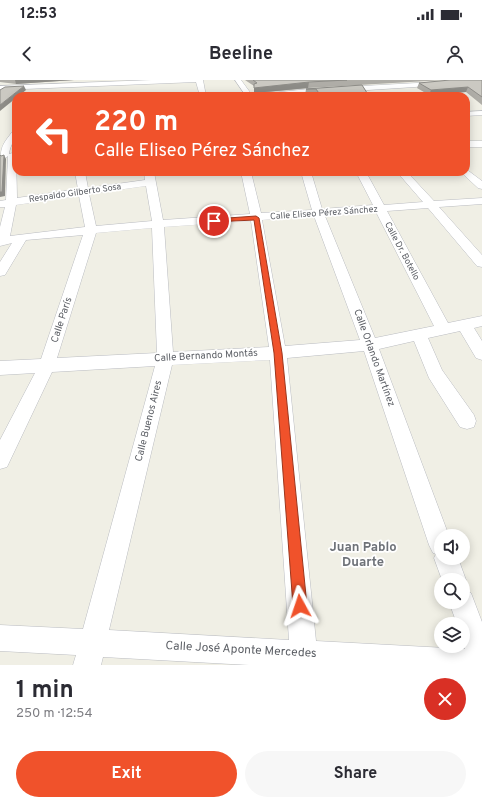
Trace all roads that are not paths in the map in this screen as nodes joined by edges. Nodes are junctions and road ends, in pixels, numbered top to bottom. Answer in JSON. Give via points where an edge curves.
{"nodes":[{"id":1,"x":57,"y":80,"type":"edge"},
{"id":2,"x":200,"y":80,"type":"edge"},
{"id":3,"x":238,"y":80,"type":"edge"},
{"id":4,"x":347,"y":80,"type":"edge"},
{"id":5,"x":397,"y":80,"type":"edge"},
{"id":6,"x":468,"y":80,"type":"edge"},
{"id":7,"x":141,"y":81,"type":"edge"},
{"id":8,"x":168,"y":81,"type":"edge"},
{"id":9,"x":104,"y":85,"type":"edge"},
{"id":10,"x":54,"y":87,"type":"junction"},
{"id":11,"x":0,"y":88,"type":"edge"},
{"id":12,"x":10,"y":88,"type":"junction"},
{"id":13,"x":356,"y":89,"type":"junction"},
{"id":14,"x":406,"y":89,"type":"junction"},
{"id":15,"x":168,"y":90,"type":"dead end"},
{"id":16,"x":51,"y":92,"type":"edge"},
{"id":17,"x":202,"y":92,"type":"edge"},
{"id":18,"x":246,"y":92,"type":"edge"},
{"id":19,"x":285,"y":92,"type":"edge"},
{"id":20,"x":330,"y":92,"type":"edge"},
{"id":21,"x":342,"y":92,"type":"edge"},
{"id":22,"x":0,"y":95,"type":"edge"},
{"id":23,"x":482,"y":113,"type":"edge"},
{"id":24,"x":470,"y":114,"type":"edge"},
{"id":25,"x":12,"y":136,"type":"edge"},
{"id":26,"x":470,"y":144,"type":"edge"},
{"id":27,"x":482,"y":144,"type":"edge"},
{"id":28,"x":8,"y":155,"type":"edge"},
{"id":29,"x":477,"y":168,"type":"dead end"},
{"id":30,"x":470,"y":169,"type":"edge"},
{"id":31,"x":470,"y":174,"type":"edge"},
{"id":32,"x":81,"y":176,"type":"edge"},
{"id":33,"x":247,"y":176,"type":"edge"},
{"id":34,"x":307,"y":176,"type":"edge"},
{"id":35,"x":362,"y":176,"type":"edge"},
{"id":36,"x":406,"y":176,"type":"edge"},
{"id":37,"x":150,"y":177,"type":"edge"},
{"id":38,"x":482,"y":186,"type":"edge"},
{"id":39,"x":84,"y":192,"type":"junction"},
{"id":40,"x":482,"y":201,"type":"edge"},
{"id":41,"x":5,"y":203,"type":"edge"},
{"id":42,"x":431,"y":204,"type":"junction"},
{"id":43,"x":379,"y":209,"type":"junction"},
{"id":44,"x":318,"y":213,"type":"junction"},
{"id":45,"x":256,"y":218,"type":"junction"},
{"id":46,"x":158,"y":224,"type":"junction"},
{"id":47,"x":91,"y":230,"type":"junction"},
{"id":48,"x":22,"y":237,"type":"junction"},
{"id":49,"x":2,"y":242,"type":"edge"},
{"id":50,"x":482,"y":263,"type":"edge"},
{"id":51,"x":0,"y":272,"type":"edge"},
{"id":52,"x":482,"y":321,"type":"edge"},
{"id":53,"x":464,"y":326,"type":"junction"},
{"id":54,"x":444,"y":330,"type":"junction"},
{"id":55,"x":419,"y":335,"type":"junction"},
{"id":56,"x":370,"y":345,"type":"junction"},
{"id":57,"x":278,"y":353,"type":"junction"},
{"id":58,"x":482,"y":354,"type":"edge"},
{"id":59,"x":164,"y":358,"type":"junction"},
{"id":60,"x":47,"y":365,"type":"junction"},
{"id":61,"x":0,"y":368,"type":"edge"},
{"id":62,"x":467,"y":420,"type":"dead end"},
{"id":63,"x":0,"y":460,"type":"edge"},
{"id":64,"x":435,"y":529,"type":"edge"},
{"id":65,"x":464,"y":609,"type":"edge"},
{"id":66,"x":0,"y":638,"type":"edge"},
{"id":67,"x":90,"y":653,"type":"edge"},
{"id":68,"x":304,"y":659,"type":"edge"},
{"id":69,"x":482,"y":659,"type":"edge"},
{"id":70,"x":482,"y":664,"type":"edge"}],
"edges":[{"from":1,"to":10,"type":"street"},
{"from":2,"to":8,"type":"street"},
{"from":2,"to":17,"type":"street"},
{"from":3,"to":18,"type":"street"},
{"from":4,"to":13,"type":"street"},
{"from":5,"to":14,"type":"street"},
{"from":6,"to":14,"type":"street"},
{"from":7,"to":8,"type":"street"},
{"from":7,"to":9,"type":"street"},
{"from":8,"to":15,"type":"street"},
{"from":9,"to":10,"type":"street"},
{"from":10,"to":12,"type":"street"},
{"from":10,"to":16,"type":"street"},
{"from":11,"to":12,"type":"street"},
{"from":12,"to":22,"type":"street"},
{"from":13,"to":14,"type":"street"},
{"from":13,"to":21,"type":"street"},
{"from":19,"to":20,"type":"street","via":[[307,89]]},
{"from":23,"to":24,"type":"street"},
{"from":25,"to":28,"type":"street","via":[[5,146]]},
{"from":26,"to":27,"type":"street"},
{"from":28,"to":41,"type":"street"},
{"from":29,"to":30,"type":"street"},
{"from":31,"to":38,"type":"street"},
{"from":32,"to":39,"type":"street","name":"Calle París"},
{"from":33,"to":45,"type":"street"},
{"from":34,"to":44,"type":"street","name":"Calle Orlando Martínez"},
{"from":35,"to":43,"type":"street","name":"Calle Dr. Botello"},
{"from":36,"to":42,"type":"street"},
{"from":37,"to":39,"type":"street","name":"Respaldo Gilberto Sosa"},
{"from":37,"to":46,"type":"street","name":"Calle Buenos Aires"},
{"from":39,"to":41,"type":"street","name":"Respaldo Gilberto Sosa"},
{"from":39,"to":47,"type":"street","name":"Calle París"},
{"from":40,"to":42,"type":"street","name":"Calle Eliseo Pérez Sánchez"},
{"from":41,"to":49,"type":"street"},
{"from":42,"to":43,"type":"street","name":"Calle Eliseo Pérez Sánchez"},
{"from":42,"to":50,"type":"street"},
{"from":43,"to":44,"type":"street","name":"Calle Eliseo Pérez Sánchez"},
{"from":43,"to":54,"type":"street","name":"Calle Dr. Botello"},
{"from":44,"to":45,"type":"street","name":"Calle Eliseo Pérez Sánchez"},
{"from":44,"to":56,"type":"street","name":"Calle Orlando Martínez"},
{"from":45,"to":46,"type":"street","name":"Calle Eliseo Pérez Sánchez"},
{"from":45,"to":57,"type":"street"},
{"from":46,"to":47,"type":"street","name":"Calle Eliseo Pérez Sánchez"},
{"from":46,"to":59,"type":"street","name":"Calle Buenos Aires"},
{"from":47,"to":48,"type":"street","name":"Calle Eliseo Pérez Sánchez"},
{"from":47,"to":60,"type":"street","name":"Calle París"},
{"from":48,"to":49,"type":"street","name":"Calle Eliseo Pérez Sánchez"},
{"from":48,"to":51,"type":"street"},
{"from":52,"to":53,"type":"street","name":"Calle Bernando Montás"},
{"from":53,"to":54,"type":"street","name":"Calle Bernando Montás"},
{"from":53,"to":58,"type":"street"},
{"from":54,"to":55,"type":"street","name":"Calle Bernando Montás"},
{"from":55,"to":56,"type":"street","name":"Calle Bernando Montás"},
{"from":55,"to":62,"type":"street","via":[[435,373]]},
{"from":56,"to":57,"type":"street","name":"Calle Bernando Montás"},
{"from":56,"to":64,"type":"street","name":"Calle Orlando Martínez"},
{"from":57,"to":59,"type":"street","name":"Calle Bernando Montás"},
{"from":57,"to":68,"type":"street"},
{"from":59,"to":60,"type":"street","name":"Calle Bernando Montás"},
{"from":59,"to":67,"type":"street","name":"Calle Buenos Aires"},
{"from":60,"to":61,"type":"street","name":"Calle Bernando Montás"},
{"from":60,"to":63,"type":"street","name":"Calle París"},
{"from":65,"to":69,"type":"street"},
{"from":66,"to":67,"type":"street","name":"Calle José Aponte Mercedes"},
{"from":67,"to":68,"type":"street","name":"Calle José Aponte Mercedes"},
{"from":68,"to":70,"type":"street","name":"Calle José Aponte Mercedes"}]}
